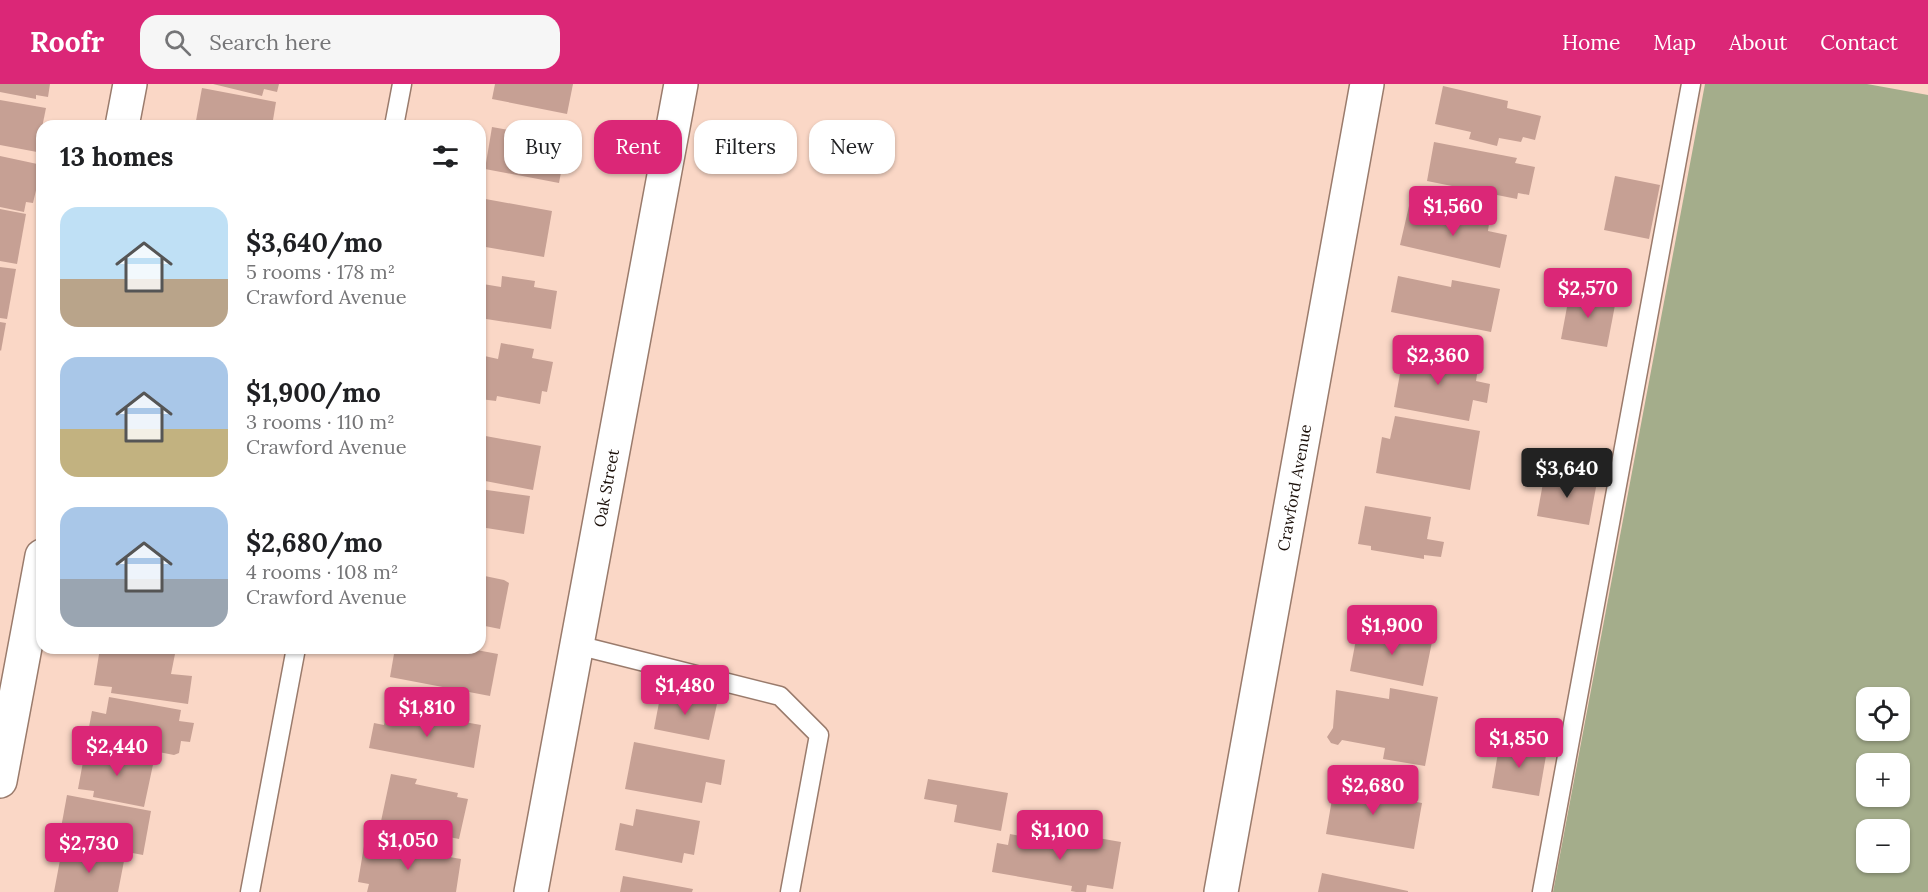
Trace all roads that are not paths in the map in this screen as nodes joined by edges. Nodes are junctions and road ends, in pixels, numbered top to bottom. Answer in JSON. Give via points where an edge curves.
{"nodes":[{"id":1,"x":130,"y":84,"type":"edge"},
{"id":2,"x":402,"y":84,"type":"edge"},
{"id":3,"x":681,"y":84,"type":"edge"},
{"id":4,"x":1367,"y":84,"type":"edge"},
{"id":5,"x":1691,"y":84,"type":"edge"},
{"id":6,"x":123,"y":120,"type":"edge"},
{"id":7,"x":395,"y":120,"type":"edge"},
{"id":8,"x":36,"y":588,"type":"edge"},
{"id":9,"x":577,"y":645,"type":"junction"},
{"id":10,"x":295,"y":654,"type":"edge"},
{"id":11,"x":0,"y":781,"type":"edge"},
{"id":12,"x":250,"y":892,"type":"edge"},
{"id":13,"x":531,"y":892,"type":"edge"},
{"id":14,"x":790,"y":892,"type":"edge"},
{"id":15,"x":1221,"y":892,"type":"edge"},
{"id":16,"x":1542,"y":892,"type":"edge"}],
"edges":[{"from":1,"to":6,"type":"street"},
{"from":2,"to":7,"type":"lane"},
{"from":3,"to":9,"type":"street","name":"Oak Street"},
{"from":4,"to":15,"type":"street","name":"Crawford Avenue"},
{"from":5,"to":16,"type":"lane"},
{"from":8,"to":11,"type":"street"},
{"from":9,"to":13,"type":"street","name":"Oak Street"},
{"from":9,"to":14,"type":"lane","via":[[780,696],[819,735]]},
{"from":10,"to":12,"type":"lane"}]}
